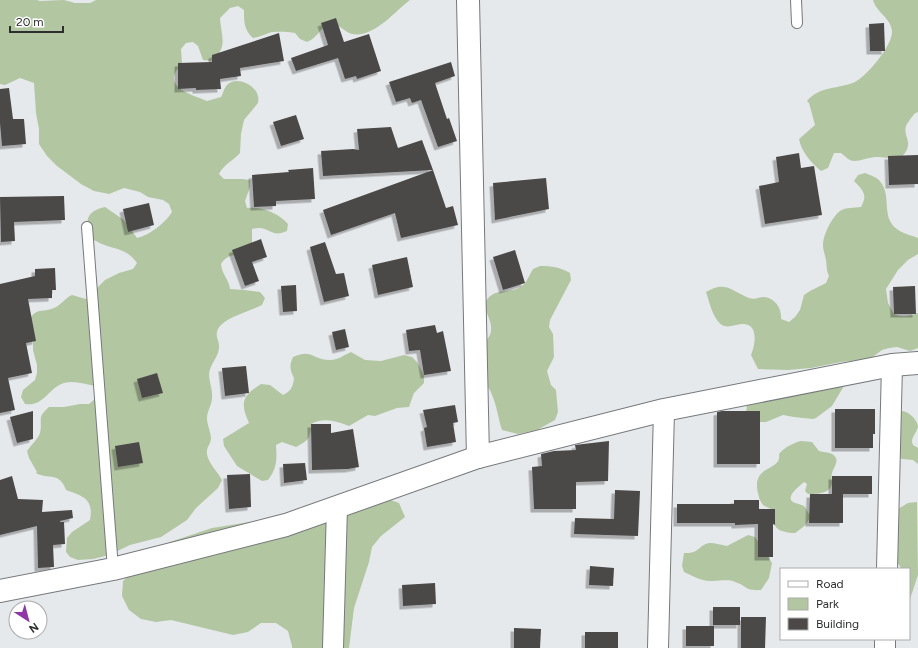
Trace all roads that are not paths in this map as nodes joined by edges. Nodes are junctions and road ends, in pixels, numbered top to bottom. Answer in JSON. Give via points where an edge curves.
{"nodes":[{"id":1,"x":468,"y":0,"type":"edge"},
{"id":2,"x":796,"y":0,"type":"edge"},
{"id":3,"x":797,"y":23,"type":"dead end"},
{"id":4,"x":87,"y":227,"type":"dead end"},
{"id":5,"x":918,"y":363,"type":"edge"},
{"id":6,"x":892,"y":365,"type":"junction"},
{"id":7,"x":664,"y":410,"type":"junction"},
{"id":8,"x":478,"y":457,"type":"junction"},
{"id":9,"x":337,"y":507,"type":"junction"},
{"id":10,"x":887,"y":568,"type":"edge"},
{"id":11,"x":113,"y":569,"type":"junction"},
{"id":12,"x":0,"y":592,"type":"edge"},
{"id":13,"x":333,"y":648,"type":"edge"},
{"id":14,"x":658,"y":648,"type":"edge"}],
"edges":[{"from":1,"to":8,"type":"street"},
{"from":2,"to":3,"type":"lane"},
{"from":4,"to":11,"type":"lane"},
{"from":5,"to":6,"type":"street"},
{"from":6,"to":7,"type":"street"},
{"from":6,"to":10,"type":"street"},
{"from":7,"to":8,"type":"street"},
{"from":7,"to":14,"type":"street"},
{"from":8,"to":9,"type":"street"},
{"from":9,"to":11,"type":"street","via":[[286,525]]},
{"from":9,"to":13,"type":"street"},
{"from":11,"to":12,"type":"street"}]}
